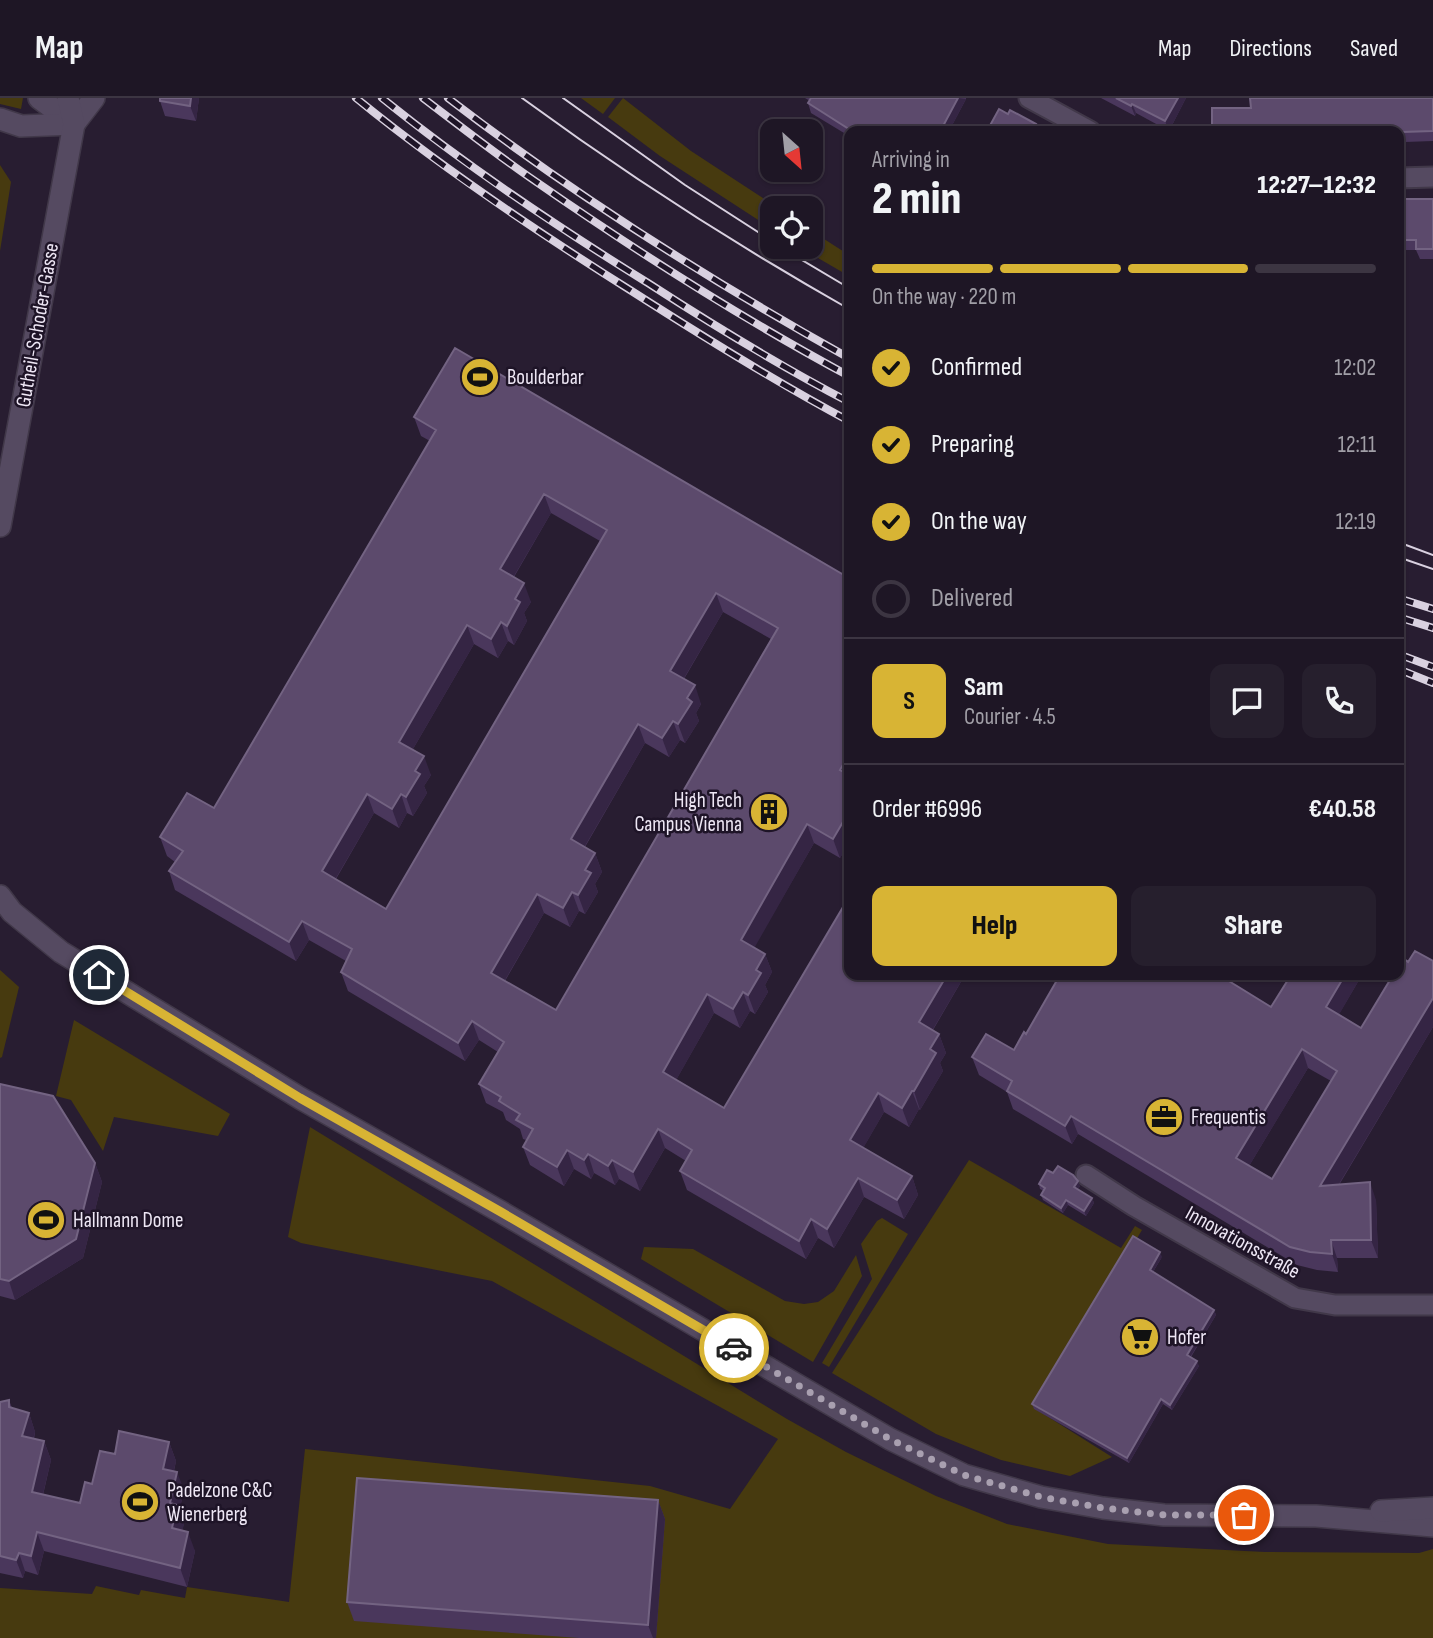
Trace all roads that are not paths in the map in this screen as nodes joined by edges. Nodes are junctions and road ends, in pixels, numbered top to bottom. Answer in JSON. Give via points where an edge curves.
{"nodes":[{"id":1,"x":39,"y":98,"type":"edge"},
{"id":2,"x":68,"y":98,"type":"edge"},
{"id":3,"x":94,"y":98,"type":"edge"},
{"id":4,"x":1029,"y":98,"type":"edge"},
{"id":5,"x":0,"y":119,"type":"edge"},
{"id":6,"x":74,"y":124,"type":"junction"},
{"id":7,"x":1081,"y":126,"type":"edge"},
{"id":8,"x":1433,"y":177,"type":"edge"},
{"id":9,"x":1404,"y":178,"type":"edge"},
{"id":10,"x":0,"y":526,"type":"edge"},
{"id":11,"x":0,"y":896,"type":"edge"},
{"id":12,"x":1086,"y":1175,"type":"dead end"},
{"id":13,"x":1433,"y":1304,"type":"edge"},
{"id":14,"x":1433,"y":1508,"type":"edge"},
{"id":15,"x":1316,"y":1516,"type":"junction"},
{"id":16,"x":1433,"y":1526,"type":"edge"}],
"edges":[{"from":1,"to":6,"type":"street"},
{"from":2,"to":6,"type":"street","name":"Gutheil-Schoder-Gasse"},
{"from":3,"to":6,"type":"street","name":"Gutheil-Schoder-Gasse"},
{"from":4,"to":7,"type":"street"},
{"from":5,"to":6,"type":"street","via":[[21,126]]},
{"from":6,"to":10,"type":"street","name":"Gutheil-Schoder-Gasse"},
{"from":8,"to":9,"type":"street"},
{"from":11,"to":15,"type":"street","via":[[61,953],[292,1094],[890,1439],[964,1475],[1041,1497],[1103,1508],[1164,1515]]},
{"from":12,"to":13,"type":"street","name":"Innovationsstraße","via":[[1295,1298],[1335,1305]]},
{"from":14,"to":15,"type":"street"},
{"from":15,"to":16,"type":"street"}]}
